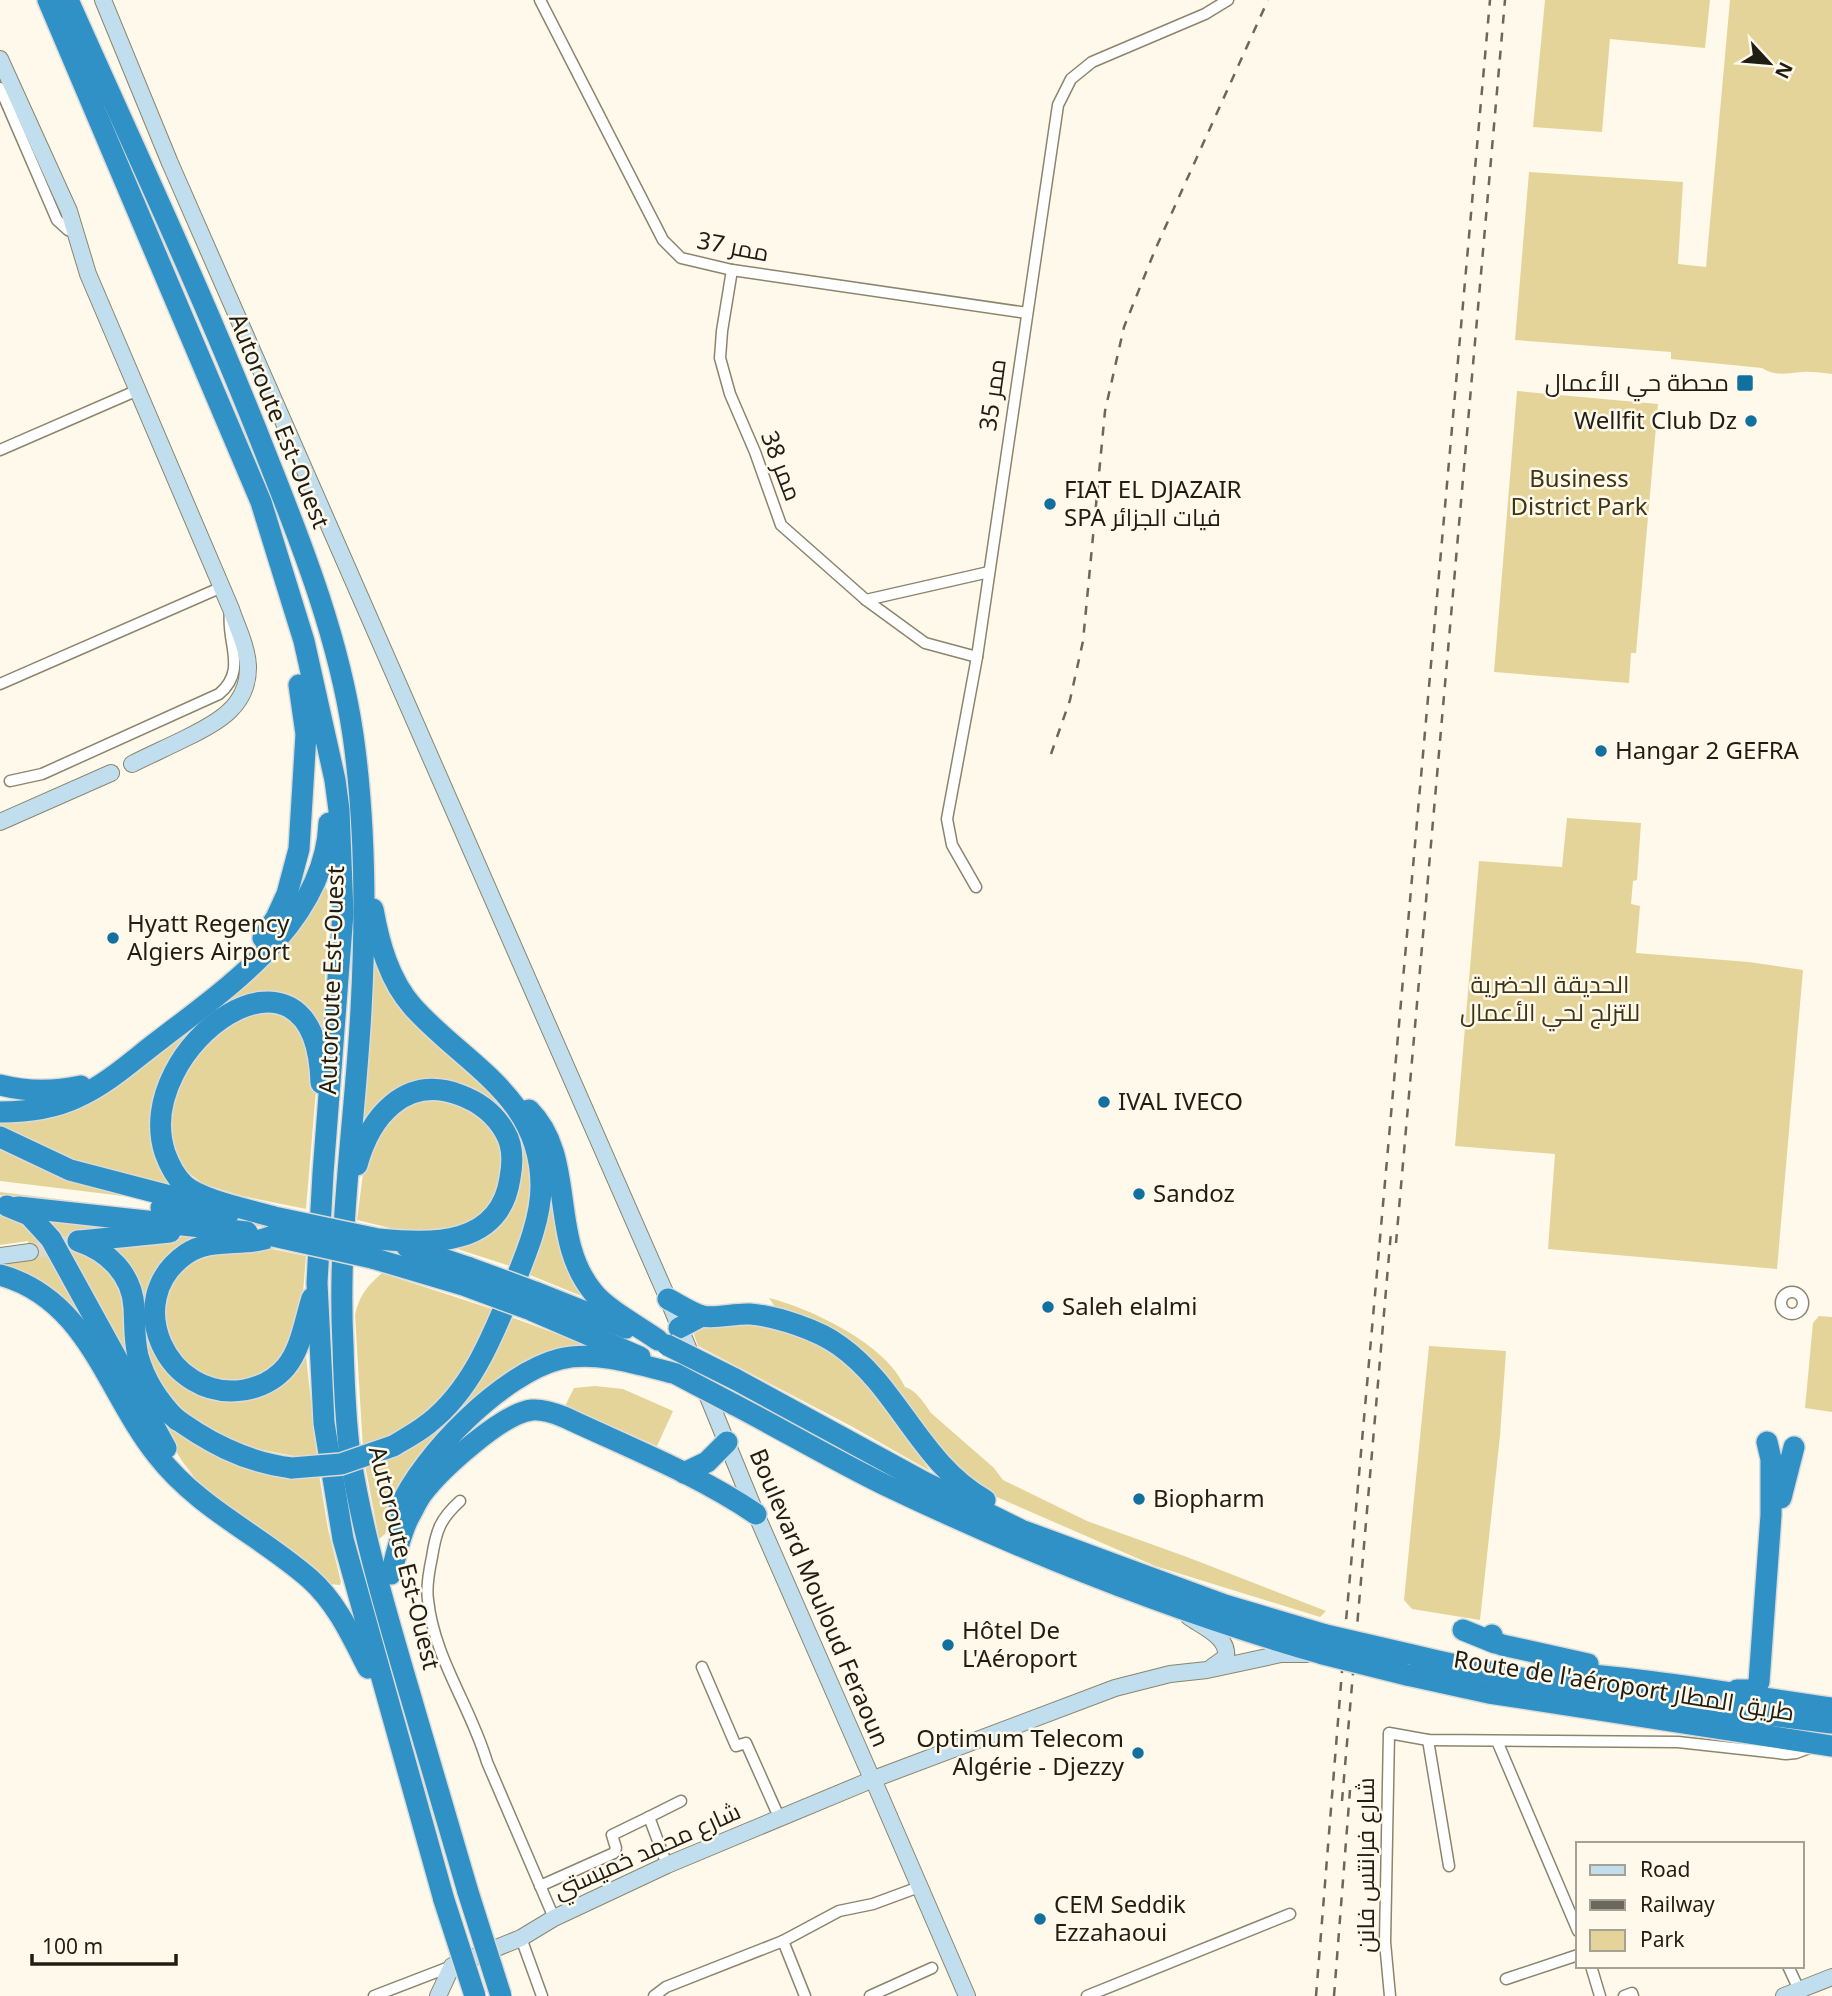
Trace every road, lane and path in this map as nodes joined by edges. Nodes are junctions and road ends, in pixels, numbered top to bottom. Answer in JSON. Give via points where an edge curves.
{"nodes":[{"id":1,"x":48,"y":0,"type":"edge"},
{"id":2,"x":68,"y":0,"type":"edge"},
{"id":3,"x":103,"y":0,"type":"edge"},
{"id":4,"x":540,"y":0,"type":"edge"},
{"id":5,"x":1227,"y":0,"type":"edge"},
{"id":6,"x":0,"y":59,"type":"edge"},
{"id":7,"x":0,"y":88,"type":"edge"},
{"id":8,"x":75,"y":233,"type":"junction"},
{"id":9,"x":732,"y":270,"type":"junction"},
{"id":10,"x":1027,"y":313,"type":"junction"},
{"id":11,"x":138,"y":390,"type":"junction"},
{"id":12,"x":0,"y":450,"type":"edge"},
{"id":13,"x":282,"y":569,"type":"junction"},
{"id":14,"x":989,"y":572,"type":"junction"},
{"id":15,"x":222,"y":587,"type":"junction"},
{"id":16,"x":866,"y":600,"type":"junction"},
{"id":17,"x":231,"y":609,"type":"junction"},
{"id":18,"x":977,"y":657,"type":"junction"},
{"id":19,"x":0,"y":684,"type":"edge"},
{"id":20,"x":320,"y":716,"type":"junction"},
{"id":21,"x":132,"y":764,"type":"dead end"},
{"id":22,"x":111,"y":774,"type":"dead end"},
{"id":23,"x":10,"y":781,"type":"dead end"},
{"id":24,"x":0,"y":822,"type":"edge"},
{"id":25,"x":363,"y":834,"type":"junction"},
{"id":26,"x":976,"y":887,"type":"dead end"},
{"id":27,"x":179,"y":1025,"type":"junction"},
{"id":28,"x":125,"y":1067,"type":"junction"},
{"id":29,"x":488,"y":1075,"type":"junction"},
{"id":30,"x":0,"y":1085,"type":"edge"},
{"id":31,"x":0,"y":1112,"type":"edge"},
{"id":32,"x":0,"y":1137,"type":"edge"},
{"id":33,"x":323,"y":1173,"type":"junction"},
{"id":34,"x":2,"y":1201,"type":"edge"},
{"id":35,"x":344,"y":1215,"type":"junction"},
{"id":36,"x":224,"y":1220,"type":"junction"},
{"id":37,"x":274,"y":1227,"type":"junction"},
{"id":38,"x":375,"y":1249,"type":"junction"},
{"id":39,"x":30,"y":1252,"type":"tunnel mouth"},
{"id":40,"x":0,"y":1256,"type":"edge"},
{"id":41,"x":0,"y":1275,"type":"edge"},
{"id":42,"x":317,"y":1283,"type":"junction"},
{"id":43,"x":668,"y":1299,"type":"junction"},
{"id":44,"x":533,"y":1301,"type":"junction"},
{"id":45,"x":702,"y":1316,"type":"junction"},
{"id":46,"x":668,"y":1338,"type":"junction"},
{"id":47,"x":677,"y":1374,"type":"junction"},
{"id":48,"x":131,"y":1382,"type":"junction"},
{"id":49,"x":177,"y":1420,"type":"junction"},
{"id":50,"x":727,"y":1443,"type":"junction"},
{"id":51,"x":1767,"y":1443,"type":"dead end"},
{"id":52,"x":1794,"y":1447,"type":"dead end"},
{"id":53,"x":684,"y":1473,"type":"junction"},
{"id":54,"x":195,"y":1495,"type":"junction"},
{"id":55,"x":460,"y":1501,"type":"dead end"},
{"id":56,"x":756,"y":1514,"type":"junction"},
{"id":57,"x":1135,"y":1573,"type":"junction"},
{"id":58,"x":391,"y":1574,"type":"junction"},
{"id":59,"x":1171,"y":1605,"type":"junction"},
{"id":60,"x":390,"y":1625,"type":"junction"},
{"id":61,"x":1463,"y":1630,"type":"dead end"},
{"id":62,"x":1325,"y":1645,"type":"junction"},
{"id":63,"x":1407,"y":1665,"type":"junction"},
{"id":64,"x":702,"y":1667,"type":"dead end"},
{"id":65,"x":1207,"y":1670,"type":"junction"},
{"id":66,"x":1492,"y":1674,"type":"junction"},
{"id":67,"x":1675,"y":1684,"type":"junction"},
{"id":68,"x":1704,"y":1687,"type":"junction"},
{"id":69,"x":1810,"y":1705,"type":"junction"},
{"id":70,"x":1832,"y":1708,"type":"edge"},
{"id":71,"x":390,"y":1714,"type":"junction"},
{"id":72,"x":1647,"y":1718,"type":"junction"},
{"id":73,"x":1832,"y":1723,"type":"edge"},
{"id":74,"x":1428,"y":1740,"type":"junction"},
{"id":75,"x":1497,"y":1741,"type":"junction"},
{"id":76,"x":1678,"y":1742,"type":"junction"},
{"id":77,"x":1825,"y":1745,"type":"edge"},
{"id":78,"x":872,"y":1779,"type":"junction"},
{"id":79,"x":681,"y":1801,"type":"dead end"},
{"id":80,"x":649,"y":1817,"type":"junction"},
{"id":81,"x":779,"y":1817,"type":"junction"},
{"id":82,"x":667,"y":1864,"type":"junction"},
{"id":83,"x":1449,"y":1866,"type":"dead end"},
{"id":84,"x":540,"y":1886,"type":"junction"},
{"id":85,"x":919,"y":1887,"type":"junction"},
{"id":86,"x":1290,"y":1914,"type":"dead end"},
{"id":87,"x":554,"y":1917,"type":"junction"},
{"id":88,"x":1576,"y":1926,"type":"edge"},
{"id":89,"x":521,"y":1938,"type":"junction"},
{"id":90,"x":783,"y":1941,"type":"junction"},
{"id":91,"x":1576,"y":1956,"type":"edge"},
{"id":92,"x":452,"y":1966,"type":"junction"},
{"id":93,"x":932,"y":1968,"type":"dead end"},
{"id":94,"x":1592,"y":1968,"type":"edge"},
{"id":95,"x":1788,"y":1968,"type":"edge"},
{"id":96,"x":1832,"y":1977,"type":"edge"},
{"id":97,"x":1506,"y":1979,"type":"dead end"},
{"id":98,"x":1795,"y":1994,"type":"edge"},
{"id":99,"x":374,"y":1996,"type":"edge"},
{"id":100,"x":439,"y":1996,"type":"edge"},
{"id":101,"x":475,"y":1996,"type":"edge"},
{"id":102,"x":501,"y":1996,"type":"edge"},
{"id":103,"x":542,"y":1996,"type":"edge"},
{"id":104,"x":654,"y":1996,"type":"edge"},
{"id":105,"x":805,"y":1996,"type":"edge"},
{"id":106,"x":870,"y":1996,"type":"edge"},
{"id":107,"x":967,"y":1996,"type":"edge"},
{"id":108,"x":1087,"y":1996,"type":"edge"},
{"id":109,"x":1390,"y":1996,"type":"edge"},
{"id":110,"x":1600,"y":1996,"type":"edge"},
{"id":111,"x":1625,"y":1996,"type":"edge"},
{"id":112,"x":1633,"y":1996,"type":"edge"}],
"edges":[{"from":1,"to":13,"type":"highway","name":"Autoroute Est-Ouest","via":[[261,502]]},
{"from":2,"to":25,"type":"highway","name":"Autoroute Est-Ouest","via":[[244,397],[307,558],[326,615],[352,729]]},
{"from":3,"to":43,"type":"main road","name":"Boulevard Mouloud Feraoun","via":[[170,163]]},
{"from":4,"to":9,"type":"street","name":"ممر 37","via":[[663,240],[681,258]]},
{"from":5,"to":10,"type":"street","name":"ممر 35","via":[[1092,62],[1071,79],[1058,105]]},
{"from":6,"to":8,"type":"main road"},
{"from":7,"to":8,"type":"street","via":[[57,220]]},
{"from":8,"to":11,"type":"main road"},
{"from":9,"to":10,"type":"street","name":"ممر 37"},
{"from":9,"to":16,"type":"street","name":"ممر 38","via":[[720,358],[781,526]]},
{"from":10,"to":14,"type":"street","name":"ممر 35"},
{"from":11,"to":12,"type":"street"},
{"from":11,"to":15,"type":"main road"},
{"from":13,"to":20,"type":"highway","name":"Autoroute Est-Ouest"},
{"from":13,"to":27,"type":"highway","via":[[306,724],[298,857],[270,929]]},
{"from":14,"to":16,"type":"street"},
{"from":14,"to":18,"type":"street","name":"ممر 35"},
{"from":15,"to":17,"type":"main road"},
{"from":15,"to":19,"type":"street"},
{"from":16,"to":18,"type":"street","name":"ممر 38","via":[[925,643]]},
{"from":17,"to":21,"type":"main road","via":[[248,666],[240,698],[218,722]]},
{"from":17,"to":23,"type":"street","via":[[229,635],[235,670],[223,690],[34,777]]},
{"from":18,"to":26,"type":"street","name":"ممر 35","via":[[947,820],[952,845]]},
{"from":20,"to":27,"type":"highway","via":[[328,830],[312,889],[263,954]]},
{"from":20,"to":33,"type":"highway","name":"Autoroute Est-Ouest","via":[[337,790],[343,913]]},
{"from":22,"to":24,"type":"main road"},
{"from":25,"to":29,"type":"highway","via":[[377,933],[385,958],[411,1005]]},
{"from":25,"to":35,"type":"highway","name":"Autoroute Est-Ouest","via":[[360,1012]]},
{"from":27,"to":28,"type":"highway"},
{"from":28,"to":30,"type":"highway","via":[[69,1089],[33,1091]]},
{"from":28,"to":31,"type":"highway","via":[[58,1105]]},
{"from":29,"to":46,"type":"highway","via":[[534,1115],[548,1137],[557,1164],[566,1235],[573,1259],[593,1293]]},
{"from":29,"to":49,"type":"highway","bridge":true,"via":[[527,1124],[541,1187],[524,1258],[481,1357],[459,1393],[429,1423],[393,1446],[341,1464],[292,1468],[265,1464],[207,1440]]},
{"from":32,"to":36,"type":"highway","via":[[70,1170]]},
{"from":33,"to":37,"type":"highway","via":[[319,1063],[313,1032],[295,1011],[271,1002],[247,1005],[225,1015],[192,1045],[172,1081],[160,1134],[171,1167],[187,1187]]},
{"from":33,"to":42,"type":"highway","name":"Autoroute Est-Ouest"},
{"from":34,"to":36,"type":"highway"},
{"from":34,"to":48,"type":"highway","via":[[29,1215],[51,1239]]},
{"from":35,"to":38,"type":"highway","via":[[363,1142],[392,1104],[431,1089],[449,1091],[481,1105],[499,1123],[511,1143],[511,1170],[509,1186],[495,1214],[462,1238]]},
{"from":35,"to":60,"type":"highway","name":"Autoroute Est-Ouest","via":[[342,1341],[349,1447]]},
{"from":36,"to":37,"type":"highway"},
{"from":36,"to":49,"type":"highway","via":[[78,1241],[105,1254],[124,1276],[134,1305],[142,1367],[156,1396]]},
{"from":37,"to":38,"type":"highway","bridge":true},
{"from":37,"to":42,"type":"highway","via":[[255,1242],[202,1246],[168,1273],[158,1297],[156,1325],[164,1352],[195,1382],[216,1390],[269,1382],[285,1369],[295,1352]]},
{"from":38,"to":44,"type":"highway","bridge":true},
{"from":39,"to":40,"type":"main road"},
{"from":41,"to":54,"type":"highway","via":[[39,1291],[68,1315],[141,1433]]},
{"from":42,"to":71,"type":"highway","name":"Autoroute Est-Ouest","via":[[324,1423],[343,1539]]},
{"from":43,"to":45,"type":"highway"},
{"from":43,"to":46,"type":"main road","name":"Boulevard Mouloud Feraoun"},
{"from":44,"to":46,"type":"highway"},
{"from":44,"to":47,"type":"highway"},
{"from":45,"to":46,"type":"highway"},
{"from":45,"to":57,"type":"highway","via":[[751,1314],[789,1322],[839,1345],[892,1401],[943,1468],[971,1493],[1022,1522]]},
{"from":46,"to":50,"type":"main road","name":"Boulevard Mouloud Feraoun"},
{"from":46,"to":57,"type":"highway","bridge":true,"via":[[924,1482],[1021,1530]]},
{"from":47,"to":58,"type":"highway","via":[[609,1359],[561,1359],[500,1390],[417,1475],[395,1522]]},
{"from":47,"to":59,"type":"highway","bridge":true,"via":[[880,1483],[1091,1576]]},
{"from":48,"to":49,"type":"highway"},
{"from":48,"to":54,"type":"highway"},
{"from":50,"to":53,"type":"highway","via":[[707,1462]]},
{"from":50,"to":56,"type":"main road","name":"Boulevard Mouloud Feraoun"},
{"from":51,"to":68,"type":"highway","via":[[1771,1515],[1758,1685],[1751,1692]]},
{"from":52,"to":69,"type":"highway","via":[[1779,1512],[1763,1686],[1770,1696]]},
{"from":53,"to":56,"type":"highway"},
{"from":53,"to":58,"type":"highway","via":[[547,1411],[516,1415],[455,1459],[422,1494],[407,1521]]},
{"from":54,"to":71,"type":"highway","via":[[318,1587],[351,1634]]},
{"from":55,"to":84,"type":"street","via":[[445,1515],[435,1536],[428,1600],[450,1674]]},
{"from":56,"to":78,"type":"main road","name":"Boulevard Mouloud Feraoun"},
{"from":57,"to":62,"type":"highway"},
{"from":58,"to":60,"type":"highway"},
{"from":59,"to":62,"type":"highway","via":[[1262,1637]]},
{"from":59,"to":65,"type":"main road","via":[[1224,1644],[1226,1657]]},
{"from":60,"to":102,"type":"highway","name":"Autoroute Est-Ouest","bridge":true},
{"from":61,"to":67,"type":"highway"},
{"from":62,"to":63,"type":"highway","bridge":true},
{"from":62,"to":65,"type":"main road","name":"شارع محمد خميستي"},
{"from":63,"to":66,"type":"highway","name":"Route de l'aéroport طريق المطار"},
{"from":63,"to":72,"type":"highway","name":"Route de l'aéroport طريق المطار","via":[[1489,1693]]},
{"from":64,"to":81,"type":"street","via":[[736,1746],[746,1743]]},
{"from":65,"to":78,"type":"main road","name":"شارع محمد خميستي","via":[[1115,1688]]},
{"from":66,"to":67,"type":"highway","via":[[1593,1674]]},
{"from":66,"to":73,"type":"highway","name":"Route de l'aéroport طريق المطار"},
{"from":67,"to":68,"type":"highway"},
{"from":68,"to":69,"type":"highway"},
{"from":69,"to":70,"type":"highway"},
{"from":71,"to":101,"type":"highway","name":"Autoroute Est-Ouest","bridge":true},
{"from":72,"to":76,"type":"highway","via":[[1672,1732]]},
{"from":72,"to":77,"type":"highway","name":"Route de l'aéroport طريق المطار"},
{"from":74,"to":75,"type":"street"},
{"from":74,"to":83,"type":"street"},
{"from":74,"to":109,"type":"street","name":"شارع فرانتس فانن","via":[[1389,1733],[1385,1942]]},
{"from":75,"to":76,"type":"street"},
{"from":75,"to":88,"type":"street"},
{"from":76,"to":77,"type":"street","via":[[1786,1754]]},
{"from":78,"to":81,"type":"main road","name":"شارع محمد خميستي"},
{"from":78,"to":85,"type":"main road","name":"Boulevard Mouloud Feraoun"},
{"from":79,"to":80,"type":"street"},
{"from":80,"to":82,"type":"street"},
{"from":80,"to":84,"type":"street","via":[[612,1835],[614,1853]]},
{"from":81,"to":82,"type":"main road","name":"شارع محمد خميستي"},
{"from":82,"to":87,"type":"main road","name":"شارع محمد خميستي"},
{"from":84,"to":87,"type":"street"},
{"from":85,"to":90,"type":"street","via":[[839,1911]]},
{"from":85,"to":107,"type":"main road","name":"Boulevard Mouloud Feraoun"},
{"from":86,"to":108,"type":"street"},
{"from":87,"to":89,"type":"main road","name":"شارع محمد خميستي"},
{"from":89,"to":92,"type":"main road","name":"شارع محمد خميستي"},
{"from":89,"to":103,"type":"street"},
{"from":90,"to":104,"type":"street","via":[[666,1987]]},
{"from":90,"to":105,"type":"street"},
{"from":91,"to":97,"type":"street"},
{"from":92,"to":99,"type":"street"},
{"from":92,"to":100,"type":"main road"},
{"from":93,"to":106,"type":"street"},
{"from":94,"to":110,"type":"street"},
{"from":95,"to":98,"type":"street"},
{"from":96,"to":98,"type":"main road"},
{"from":111,"to":112,"type":"street"}]}
